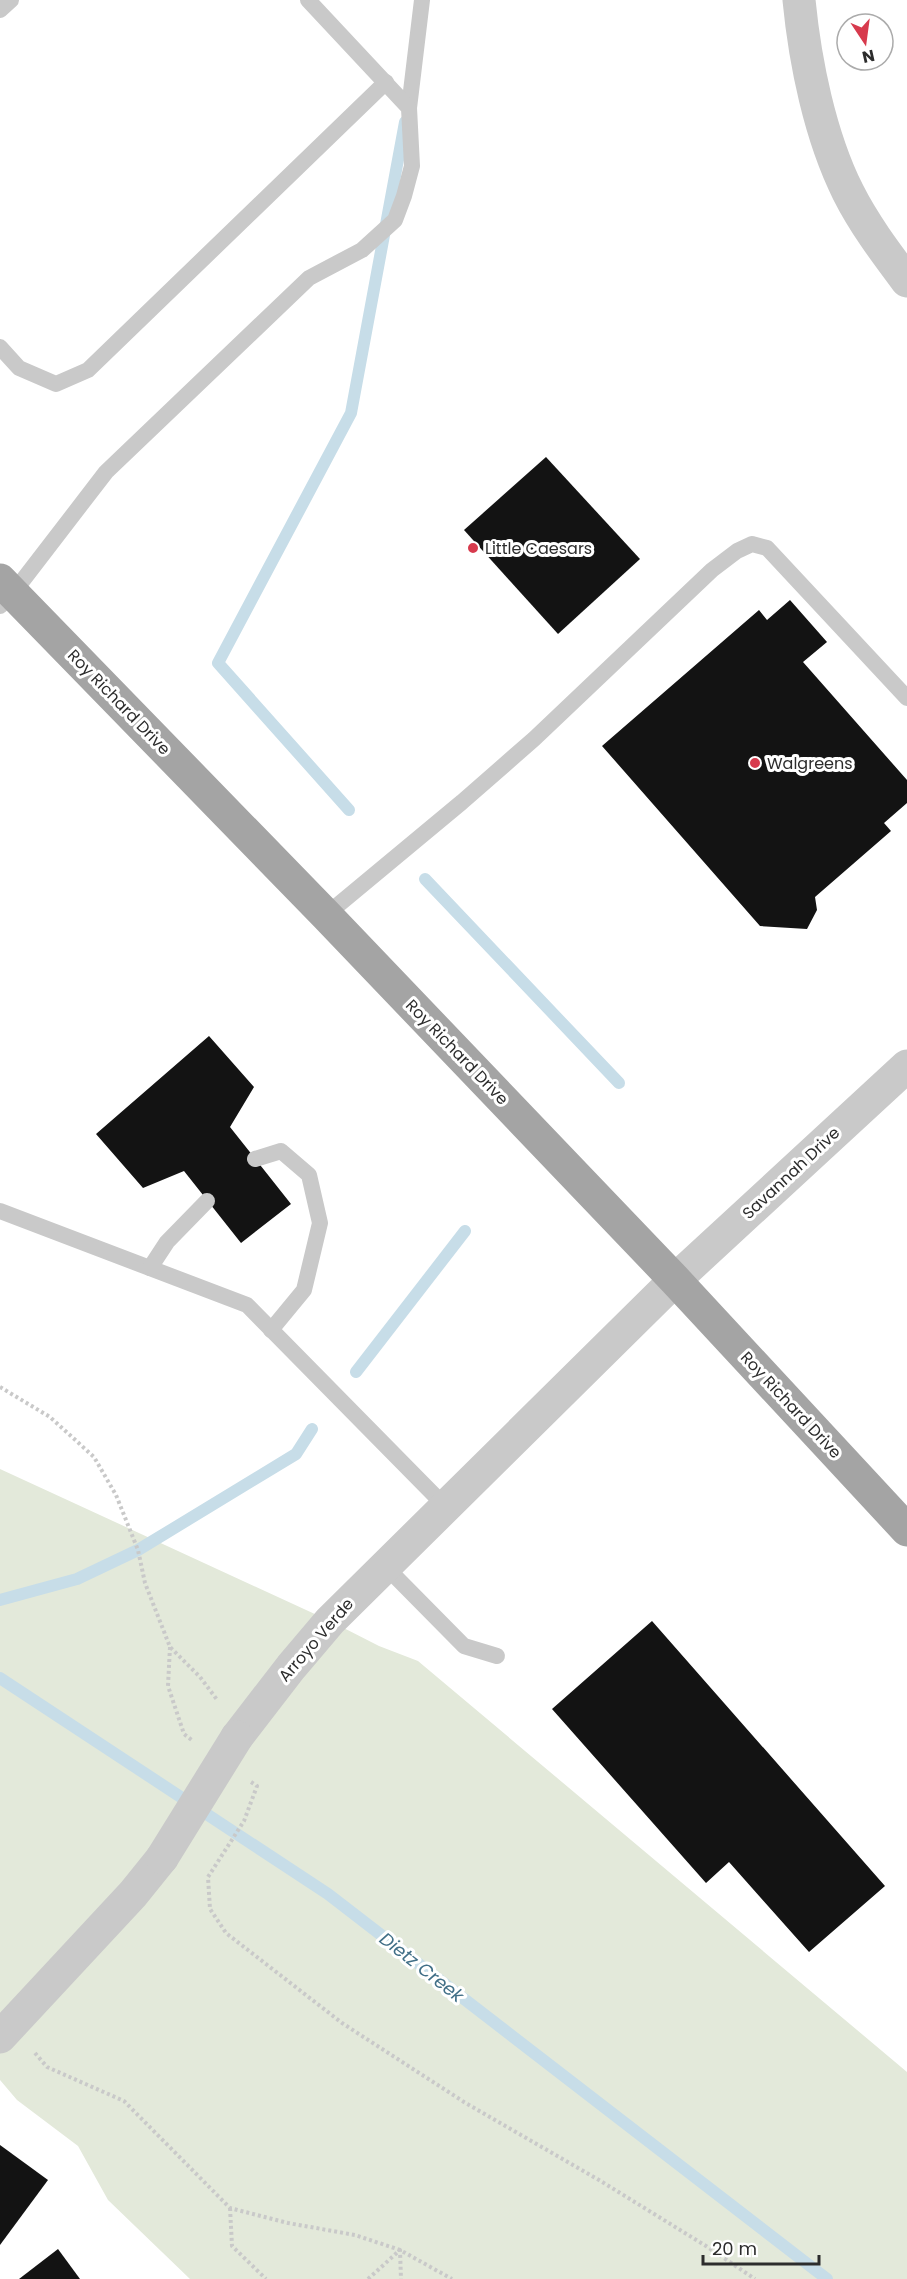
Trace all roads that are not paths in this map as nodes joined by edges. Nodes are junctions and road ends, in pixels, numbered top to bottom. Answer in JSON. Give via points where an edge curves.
{"nodes":[{"id":1,"x":11,"y":0,"type":"edge"},
{"id":2,"x":308,"y":0,"type":"edge"},
{"id":3,"x":422,"y":0,"type":"edge"},
{"id":4,"x":799,"y":0,"type":"edge"},
{"id":5,"x":0,"y":10,"type":"edge"},
{"id":6,"x":386,"y":82,"type":"junction"},
{"id":7,"x":409,"y":108,"type":"junction"},
{"id":8,"x":907,"y":281,"type":"edge"},
{"id":9,"x":0,"y":347,"type":"edge"},
{"id":10,"x":4,"y":593,"type":"edge"},
{"id":11,"x":907,"y":698,"type":"edge"},
{"id":12,"x":326,"y":915,"type":"junction"},
{"id":13,"x":907,"y":1066,"type":"edge"},
{"id":14,"x":255,"y":1159,"type":"dead end"},
{"id":15,"x":207,"y":1201,"type":"dead end"},
{"id":16,"x":0,"y":1211,"type":"edge"},
{"id":17,"x":150,"y":1268,"type":"junction"},
{"id":18,"x":675,"y":1280,"type":"junction"},
{"id":19,"x":271,"y":1330,"type":"junction"},
{"id":20,"x":445,"y":1506,"type":"junction"},
{"id":21,"x":907,"y":1530,"type":"edge"},
{"id":22,"x":385,"y":1566,"type":"junction"},
{"id":23,"x":497,"y":1656,"type":"dead end"},
{"id":24,"x":6,"y":2032,"type":"edge"}],
"edges":[{"from":1,"to":5,"type":"lane"},
{"from":2,"to":6,"type":"lane"},
{"from":3,"to":7,"type":"lane"},
{"from":4,"to":8,"type":"street","via":[[803,39],[822,123],[848,192]]},
{"from":6,"to":7,"type":"lane"},
{"from":6,"to":9,"type":"lane","via":[[88,370],[56,384],[19,368]]},
{"from":7,"to":10,"type":"lane","via":[[412,166],[395,220],[362,250],[309,278],[106,472]]},
{"from":10,"to":12,"type":"main road","name":"Roy Richard Drive"},
{"from":11,"to":12,"type":"lane","via":[[767,548],[752,544],[712,570],[534,739]]},
{"from":12,"to":18,"type":"main road","name":"Roy Richard Drive"},
{"from":13,"to":18,"type":"street","name":"Savannah Drive"},
{"from":14,"to":19,"type":"lane","via":[[281,1151],[309,1174],[320,1223],[304,1290]]},
{"from":15,"to":17,"type":"lane","via":[[167,1242]]},
{"from":16,"to":17,"type":"lane"},
{"from":17,"to":19,"type":"lane","via":[[246,1305]]},
{"from":18,"to":20,"type":"street","name":"Arroyo Verde"},
{"from":18,"to":21,"type":"main road","name":"Roy Richard Drive"},
{"from":19,"to":20,"type":"lane"},
{"from":20,"to":22,"type":"street","name":"Arroyo Verde"},
{"from":22,"to":23,"type":"lane","via":[[464,1646]]},
{"from":22,"to":24,"type":"street","name":"Arroyo Verde","bridge":true,"via":[[330,1621],[237,1737],[162,1858],[133,1894]]}]}
